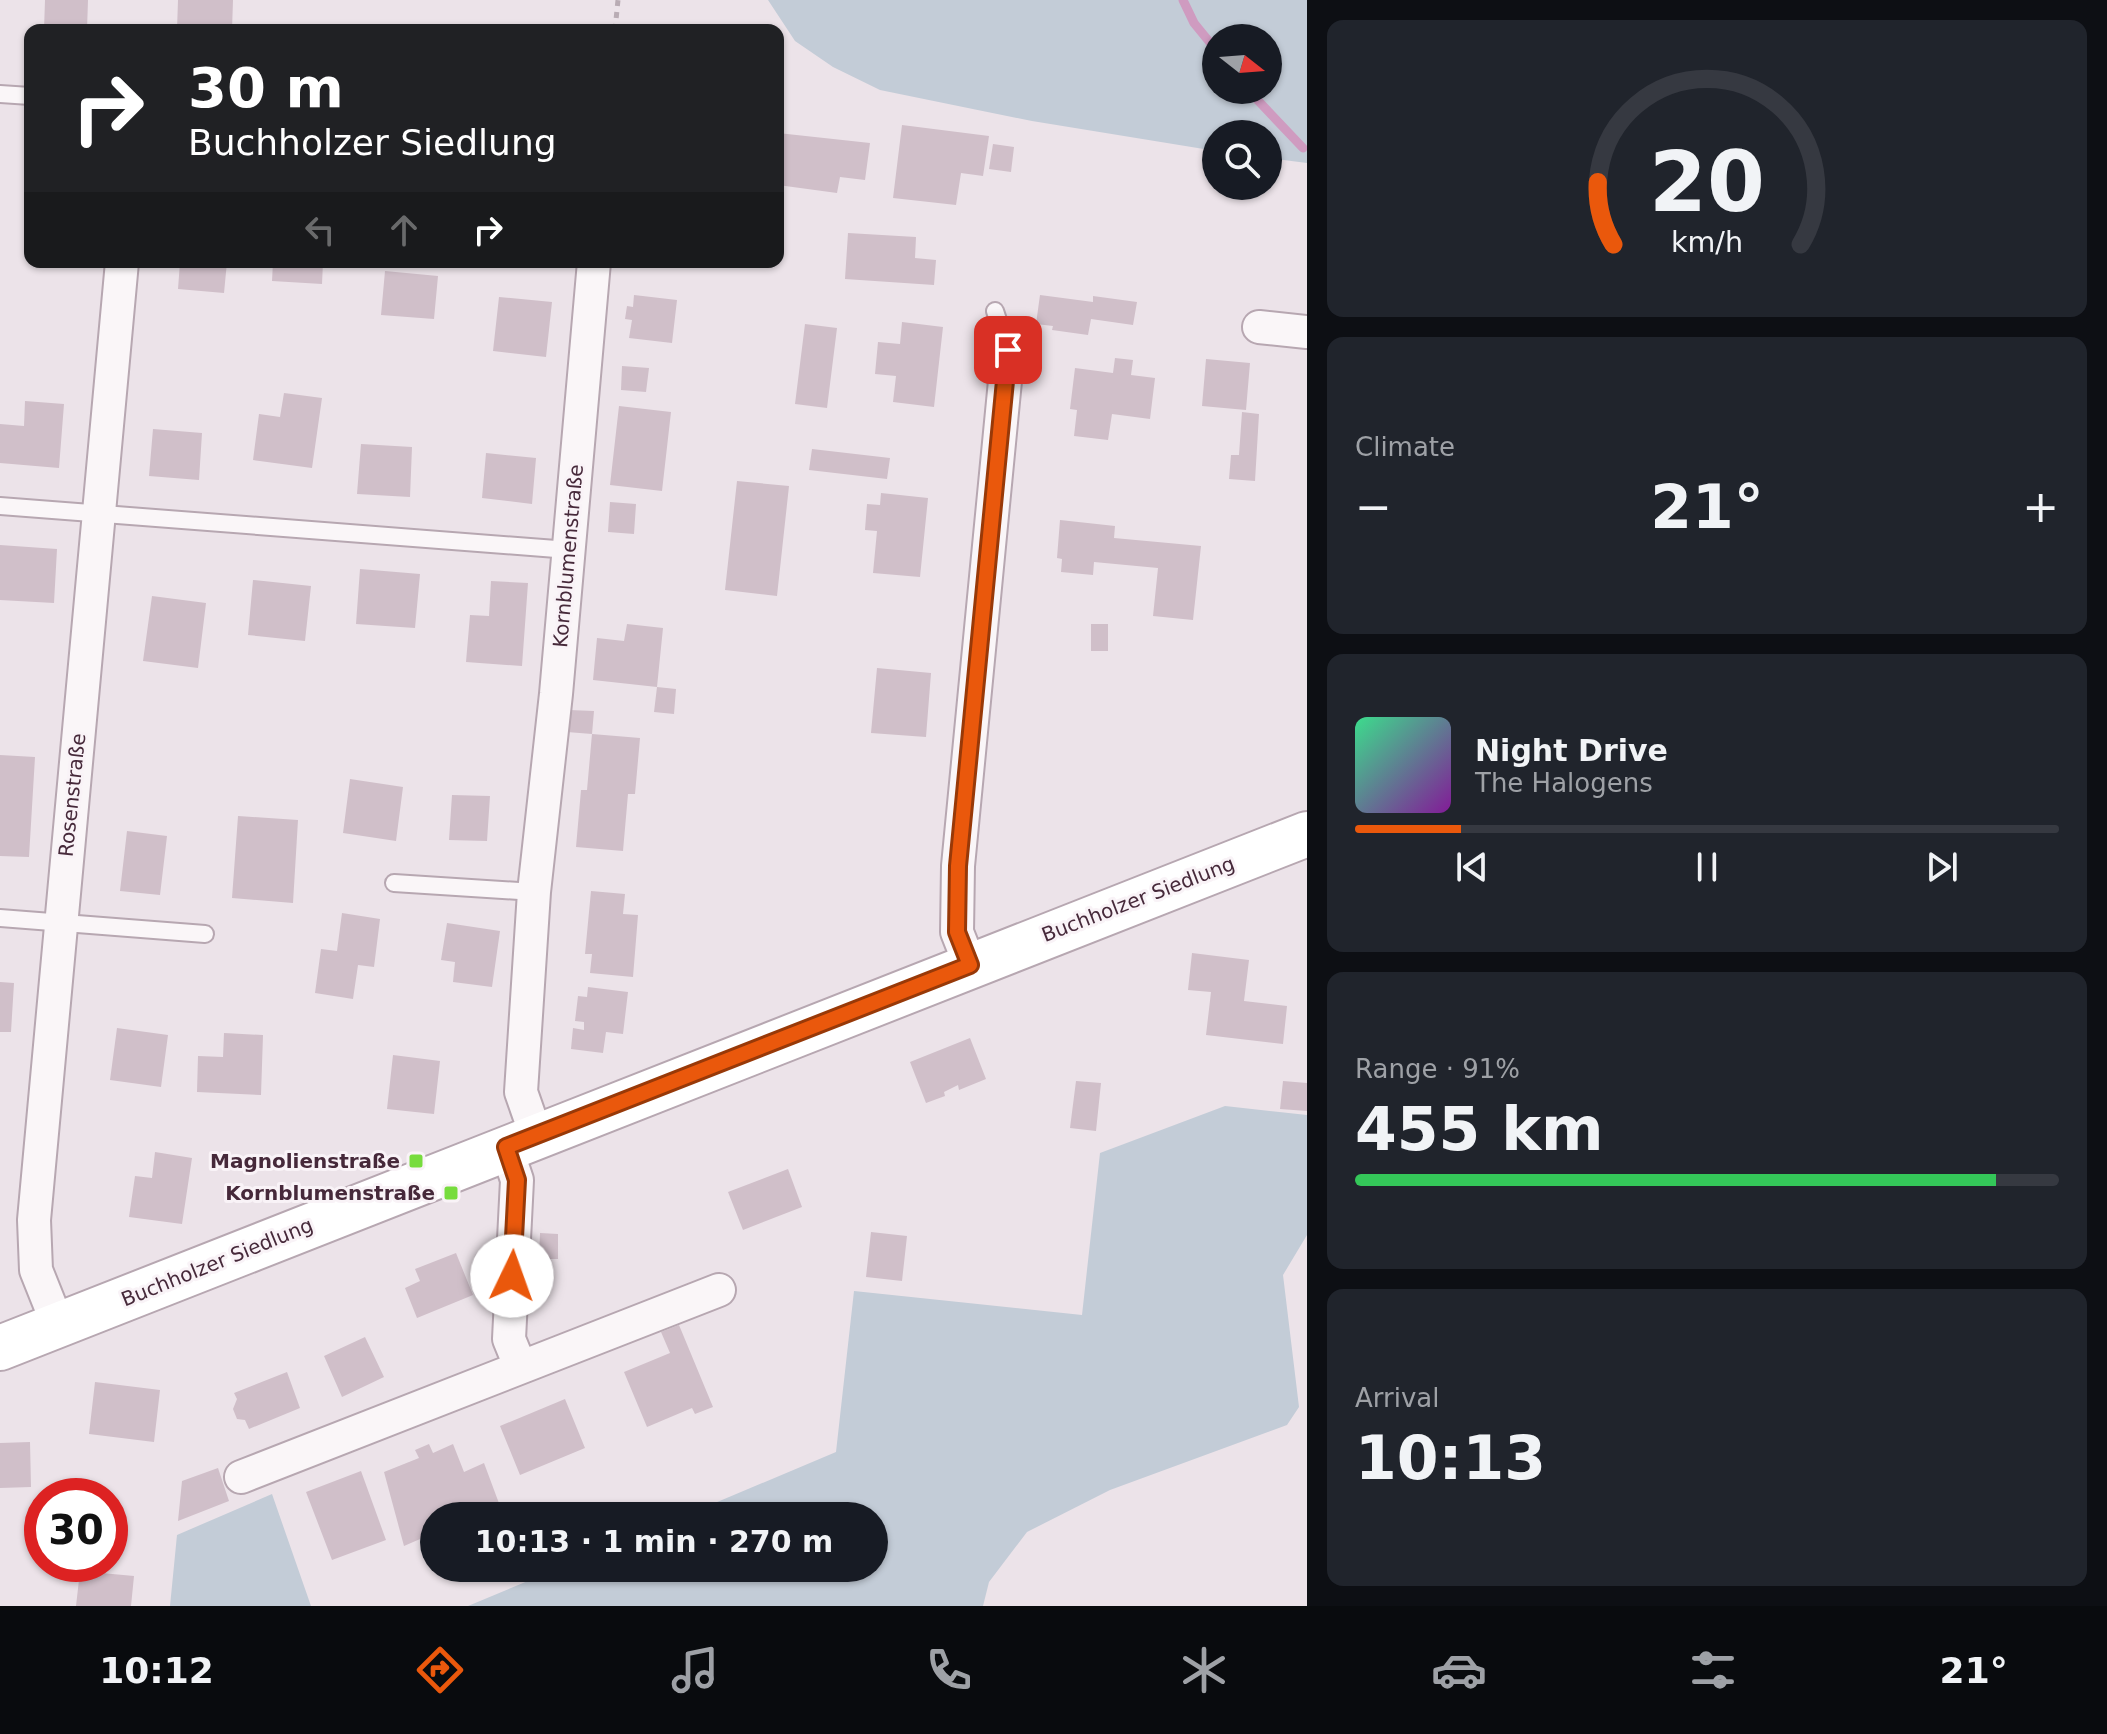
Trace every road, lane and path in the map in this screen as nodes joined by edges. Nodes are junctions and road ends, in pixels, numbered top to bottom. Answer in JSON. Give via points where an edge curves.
{"nodes":[{"id":1,"x":618,"y":0,"type":"edge"},
{"id":2,"x":616,"y":24,"type":"edge"},
{"id":3,"x":0,"y":94,"type":"edge"},
{"id":4,"x":24,"y":96,"type":"edge"},
{"id":5,"x":121,"y":268,"type":"edge"},
{"id":6,"x":593,"y":268,"type":"edge"},
{"id":7,"x":995,"y":311,"type":"dead end"},
{"id":8,"x":1259,"y":327,"type":"dead end"},
{"id":9,"x":1307,"y":332,"type":"edge"},
{"id":10,"x":1008,"y":350,"type":"joint"},
{"id":11,"x":0,"y":506,"type":"edge"},
{"id":12,"x":100,"y":511,"type":"junction"},
{"id":13,"x":569,"y":550,"type":"junction"},
{"id":14,"x":1307,"y":834,"type":"edge"},
{"id":15,"x":394,"y":883,"type":"dead end"},
{"id":16,"x":534,"y":892,"type":"junction"},
{"id":17,"x":0,"y":918,"type":"edge"},
{"id":18,"x":59,"y":923,"type":"junction"},
{"id":19,"x":205,"y":934,"type":"dead end"},
{"id":20,"x":970,"y":965,"type":"junction"},
{"id":21,"x":521,"y":1141,"type":"junction"},
{"id":22,"x":719,"y":1290,"type":"dead end"},
{"id":23,"x":58,"y":1325,"type":"junction"},
{"id":24,"x":0,"y":1348,"type":"edge"},
{"id":25,"x":520,"y":1366,"type":"junction"},
{"id":26,"x":241,"y":1477,"type":"dead end"}],
"edges":[{"from":1,"to":2,"type":"path"},
{"from":3,"to":4,"type":"lane"},
{"from":5,"to":12,"type":"street","name":"Rosenstraße"},
{"from":6,"to":13,"type":"street","name":"Kornblumenstraße"},
{"from":7,"to":10,"type":"lane"},
{"from":8,"to":9,"type":"street"},
{"from":10,"to":20,"type":"street","via":[[958,866],[957,932]]},
{"from":11,"to":12,"type":"lane"},
{"from":12,"to":13,"type":"lane"},
{"from":12,"to":18,"type":"street","name":"Rosenstraße"},
{"from":13,"to":16,"type":"street","name":"Kornblumenstraße"},
{"from":14,"to":20,"type":"street","name":"Buchholzer Siedlung"},
{"from":15,"to":16,"type":"lane"},
{"from":16,"to":21,"type":"street","name":"Kornblumenstraße"},
{"from":17,"to":18,"type":"lane"},
{"from":18,"to":19,"type":"lane"},
{"from":18,"to":23,"type":"street","name":"Rosenstraße","via":[[33,1242],[36,1270]]},
{"from":20,"to":21,"type":"street","name":"Buchholzer Siedlung"},
{"from":21,"to":23,"type":"street","name":"Buchholzer Siedlung"},
{"from":21,"to":25,"type":"street","via":[[509,1339]]},
{"from":22,"to":25,"type":"street"},
{"from":23,"to":24,"type":"street","name":"Buchholzer Siedlung"},
{"from":25,"to":26,"type":"street"}]}
